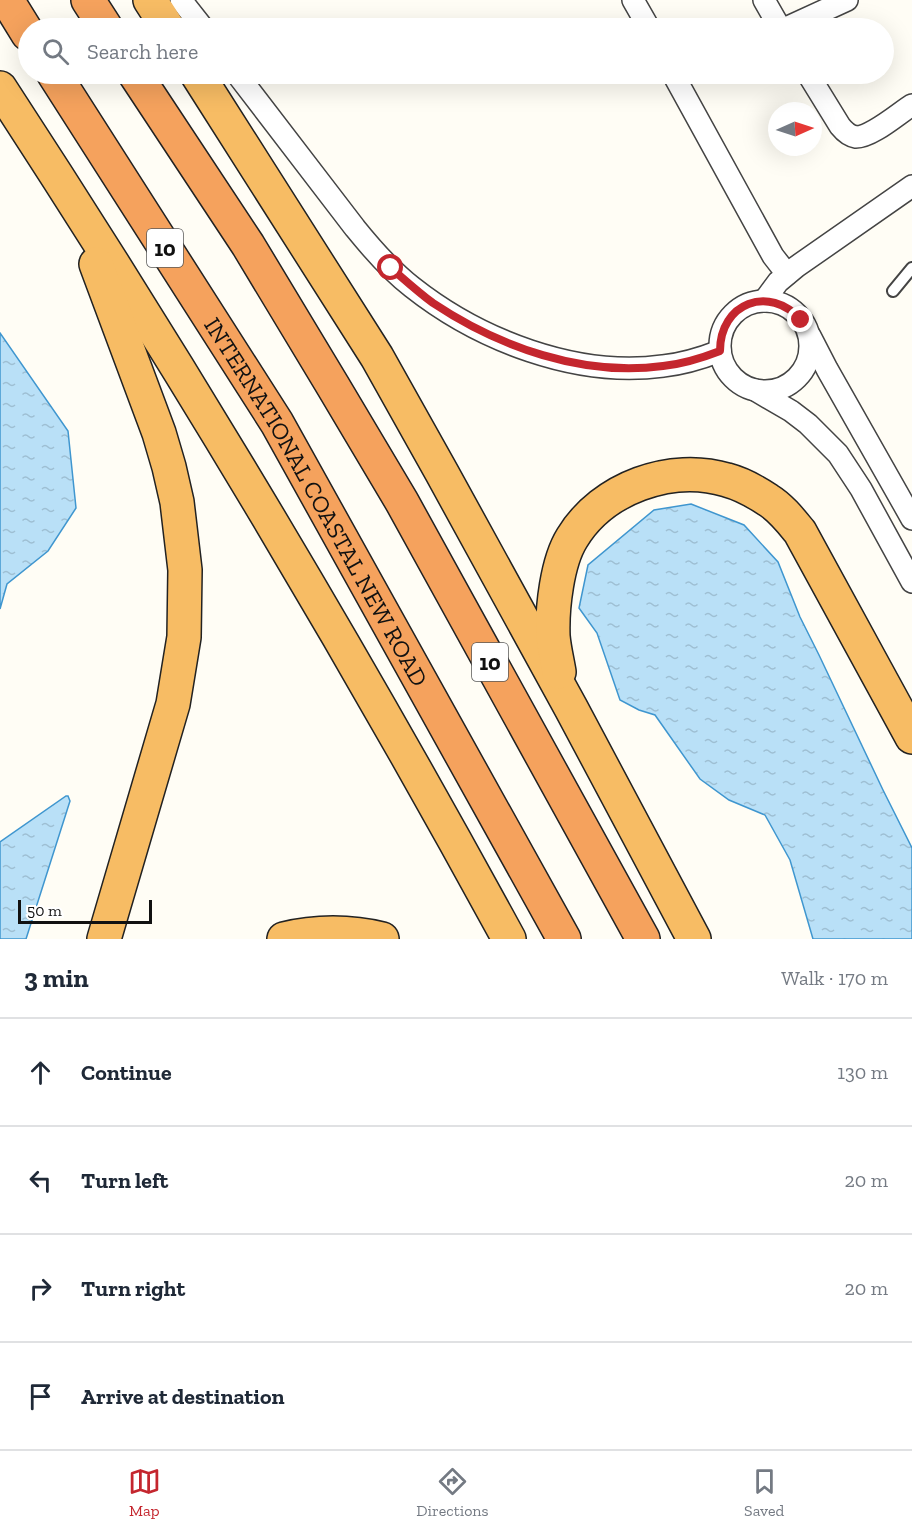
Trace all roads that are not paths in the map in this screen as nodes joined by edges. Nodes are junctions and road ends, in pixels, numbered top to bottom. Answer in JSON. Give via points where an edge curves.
{"nodes":[{"id":1,"x":7,"y":0,"type":"edge"},
{"id":2,"x":87,"y":0,"type":"edge"},
{"id":3,"x":150,"y":0,"type":"edge"},
{"id":4,"x":181,"y":0,"type":"edge"},
{"id":5,"x":633,"y":0,"type":"edge"},
{"id":6,"x":764,"y":0,"type":"edge"},
{"id":7,"x":847,"y":0,"type":"edge"},
{"id":8,"x":18,"y":18,"type":"edge"},
{"id":9,"x":99,"y":18,"type":"edge"},
{"id":10,"x":162,"y":18,"type":"edge"},
{"id":11,"x":195,"y":18,"type":"edge"},
{"id":12,"x":643,"y":18,"type":"edge"},
{"id":13,"x":774,"y":18,"type":"edge"},
{"id":14,"x":808,"y":18,"type":"edge"},
{"id":15,"x":60,"y":84,"type":"edge"},
{"id":16,"x":142,"y":84,"type":"edge"},
{"id":17,"x":203,"y":84,"type":"edge"},
{"id":18,"x":245,"y":84,"type":"edge"},
{"id":19,"x":678,"y":84,"type":"edge"},
{"id":20,"x":814,"y":84,"type":"edge"},
{"id":21,"x":0,"y":88,"type":"edge"},
{"id":22,"x":912,"y":105,"type":"edge"},
{"id":23,"x":912,"y":186,"type":"edge"},
{"id":24,"x":72,"y":198,"type":"junction"},
{"id":25,"x":912,"y":268,"type":"edge"},
{"id":26,"x":787,"y":274,"type":"junction"},
{"id":27,"x":893,"y":291,"type":"dead end"},
{"id":28,"x":764,"y":301,"type":"junction"},
{"id":29,"x":807,"y":330,"type":"junction"},
{"id":30,"x":720,"y":351,"type":"junction"},
{"id":31,"x":754,"y":390,"type":"junction"},
{"id":32,"x":912,"y":519,"type":"edge"},
{"id":33,"x":912,"y":582,"type":"edge"},
{"id":34,"x":571,"y":708,"type":"junction"},
{"id":35,"x":912,"y":737,"type":"edge"},
{"id":36,"x":104,"y":939,"type":"edge"},
{"id":37,"x":284,"y":939,"type":"edge"},
{"id":38,"x":382,"y":939,"type":"edge"},
{"id":39,"x":509,"y":939,"type":"edge"},
{"id":40,"x":564,"y":939,"type":"edge"},
{"id":41,"x":643,"y":939,"type":"edge"},
{"id":42,"x":694,"y":939,"type":"edge"}],
"edges":[{"from":1,"to":8,"type":"highway"},
{"from":2,"to":9,"type":"highway"},
{"from":3,"to":10,"type":"highway"},
{"from":4,"to":11,"type":"street"},
{"from":5,"to":12,"type":"street"},
{"from":6,"to":13,"type":"street"},
{"from":7,"to":14,"type":"street"},
{"from":15,"to":40,"type":"highway","name":"INTERNATIONAL COASTAL NEW ROAD","number":"10","via":[[277,423]]},
{"from":16,"to":41,"type":"highway","number":"10","via":[[248,245],[402,502]]},
{"from":17,"to":34,"type":"highway","via":[[377,357]]},
{"from":18,"to":30,"type":"street","via":[[372,249],[411,286],[458,318],[532,351],[601,366],[662,367]]},
{"from":19,"to":26,"type":"street","via":[[773,256]]},
{"from":20,"to":22,"type":"street","via":[[840,126],[856,137],[872,132]]},
{"from":21,"to":24,"type":"highway"},
{"from":23,"to":26,"type":"street"},
{"from":24,"to":36,"type":"highway","via":[[159,432],[177,502],[185,570],[184,637],[173,704]]},
{"from":24,"to":39,"type":"highway","via":[[231,454]]},
{"from":25,"to":27,"type":"lane"},
{"from":26,"to":28,"type":"street"},
{"from":28,"to":29,"type":"street","via":[[794,312]]},
{"from":28,"to":30,"type":"street","via":[[735,312],[723,330]]},
{"from":29,"to":31,"type":"street","via":[[807,362],[795,379],[776,389]]},
{"from":29,"to":32,"type":"street"},
{"from":30,"to":31,"type":"street","via":[[735,380]]},
{"from":31,"to":33,"type":"street","via":[[808,424],[838,454]]},
{"from":34,"to":35,"type":"highway","via":[[559,673],[553,636],[555,592],[571,539],[591,514],[622,492],[662,477],[708,476],[750,489],[770,501],[800,532]]},
{"from":34,"to":42,"type":"highway"},
{"from":37,"to":38,"type":"highway","via":[[333,933]]}]}
